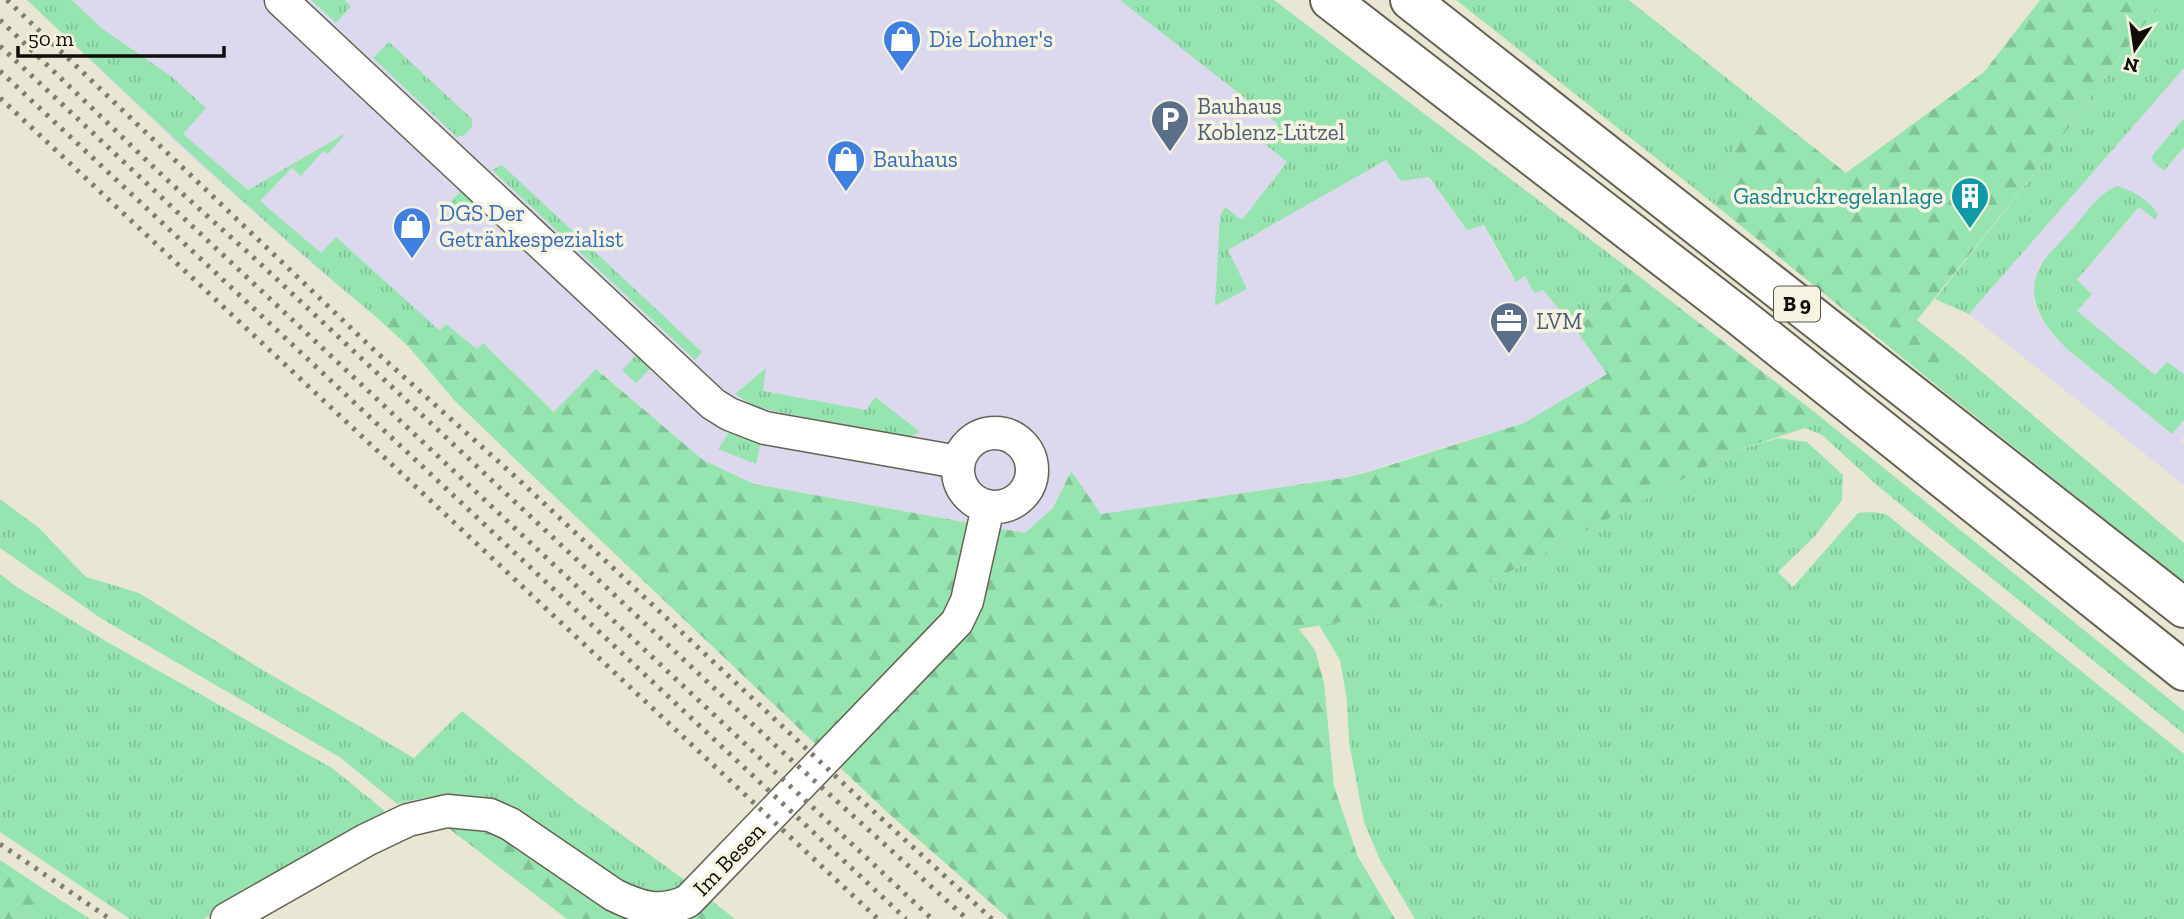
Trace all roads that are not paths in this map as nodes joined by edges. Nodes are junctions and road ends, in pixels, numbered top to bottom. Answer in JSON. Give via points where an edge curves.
{"nodes":[{"id":1,"x":281,"y":0,"type":"edge"},
{"id":2,"x":1330,"y":0,"type":"edge"},
{"id":3,"x":1410,"y":0,"type":"edge"},
{"id":4,"x":958,"y":463,"type":"junction"},
{"id":5,"x":988,"y":507,"type":"junction"},
{"id":6,"x":2184,"y":608,"type":"edge"},
{"id":7,"x":2184,"y":671,"type":"edge"},
{"id":8,"x":227,"y":919,"type":"edge"}],
"edges":[{"from":1,"to":4,"type":"street","via":[[713,404],[765,428]]},
{"from":2,"to":7,"type":"highway","number":"B 9","via":[[1742,317]]},
{"from":3,"to":6,"type":"highway","number":"B 9"},
{"from":4,"to":5,"type":"street","via":[[964,491]]},
{"from":4,"to":5,"type":"street","via":[[967,445],[994,432],[1014,438],[1027,450],[1033,468],[1028,488],[1016,502]]},
{"from":5,"to":8,"type":"street","name":"Im Besen","via":[[967,601],[957,622],[688,901],[664,910],[630,903],[510,824],[490,815],[447,811],[408,820],[366,840]]}]}
